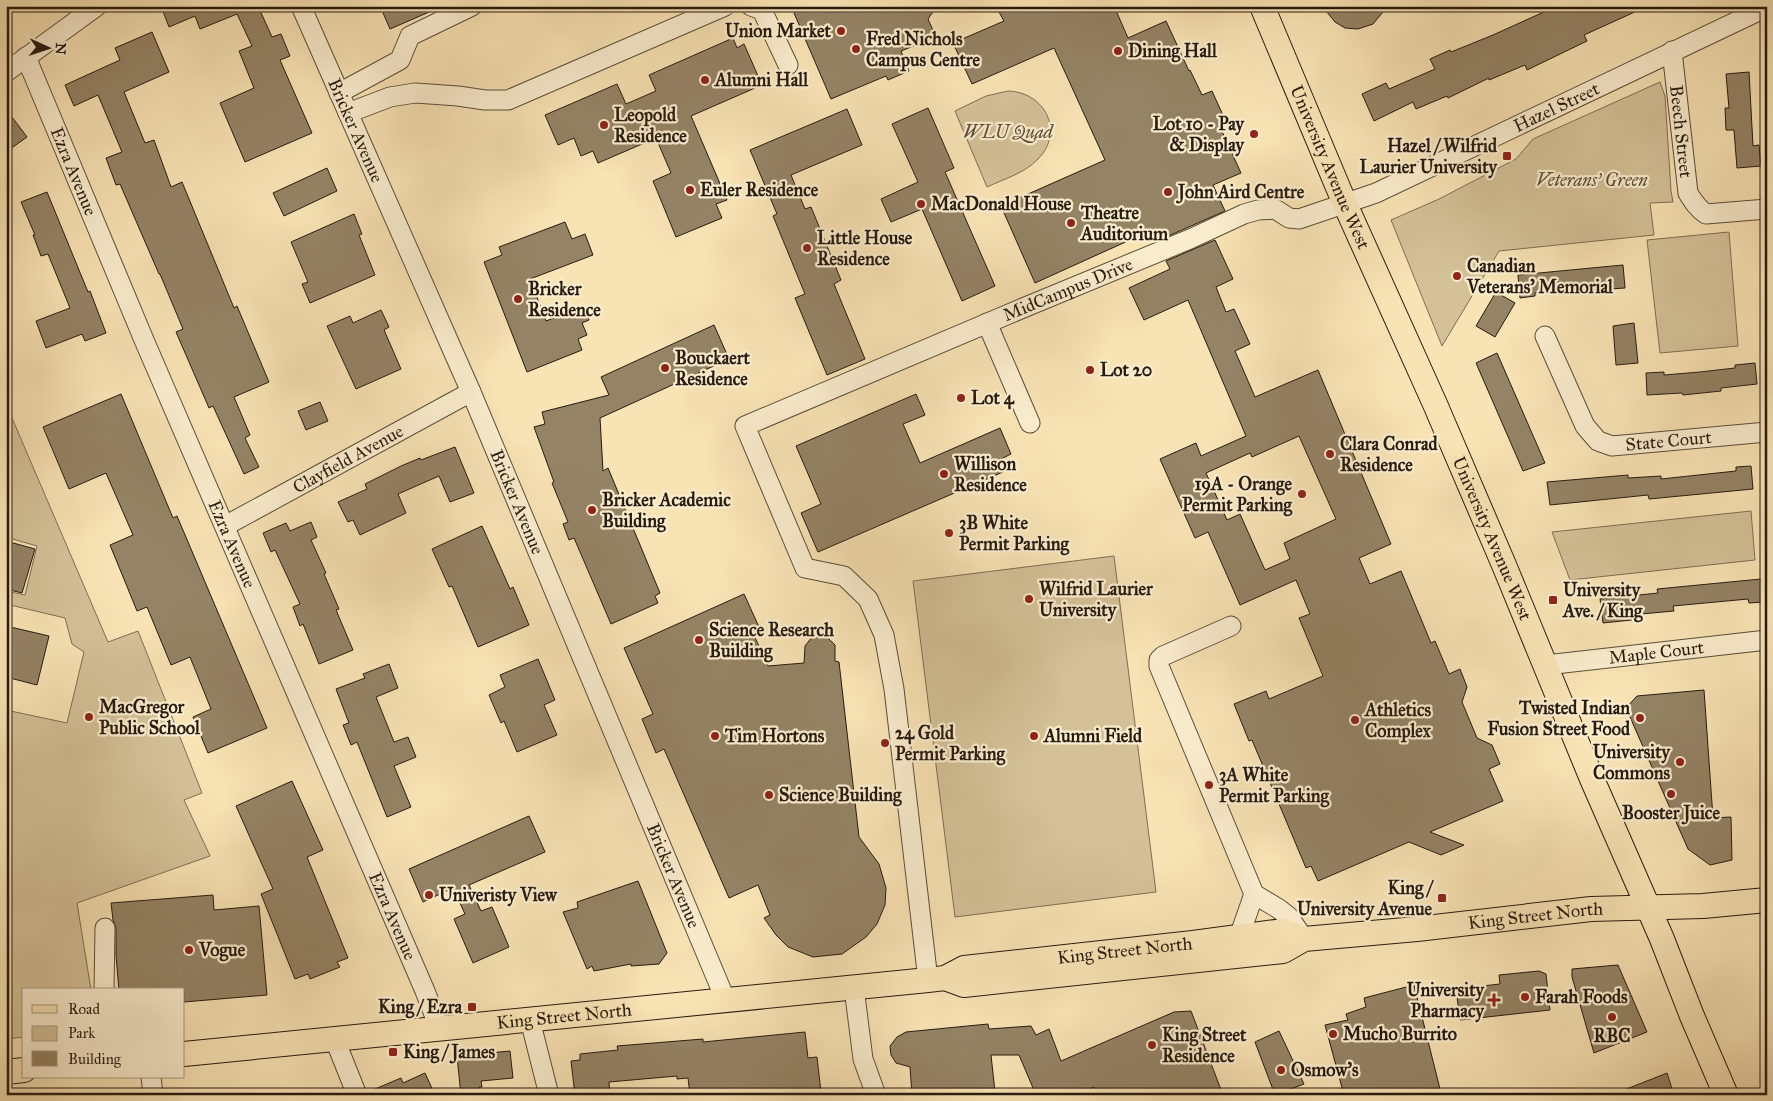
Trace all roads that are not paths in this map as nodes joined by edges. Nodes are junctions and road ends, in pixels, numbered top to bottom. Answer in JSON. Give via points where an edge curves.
{"nodes":[{"id":1,"x":98,"y":6,"type":"edge"},
{"id":2,"x":301,"y":6,"type":"edge"},
{"id":3,"x":472,"y":6,"type":"edge"},
{"id":4,"x":725,"y":6,"type":"edge"},
{"id":5,"x":751,"y":6,"type":"edge"},
{"id":6,"x":1262,"y":6,"type":"edge"},
{"id":7,"x":1767,"y":7,"type":"edge"},
{"id":8,"x":1672,"y":51,"type":"junction"},
{"id":9,"x":26,"y":57,"type":"junction"},
{"id":10,"x":788,"y":65,"type":"dead end"},
{"id":11,"x":6,"y":72,"type":"edge"},
{"id":12,"x":339,"y":92,"type":"junction"},
{"id":13,"x":348,"y":112,"type":"junction"},
{"id":14,"x":1345,"y":204,"type":"junction"},
{"id":15,"x":1767,"y":209,"type":"edge"},
{"id":16,"x":987,"y":323,"type":"junction"},
{"id":17,"x":1545,"y":336,"type":"dead end"},
{"id":18,"x":471,"y":392,"type":"junction"},
{"id":19,"x":1030,"y":423,"type":"dead end"},
{"id":20,"x":1767,"y":432,"type":"edge"},
{"id":21,"x":225,"y":526,"type":"junction"},
{"id":22,"x":1231,"y":626,"type":"dead end"},
{"id":23,"x":1767,"y":640,"type":"edge"},
{"id":24,"x":1546,"y":665,"type":"junction"},
{"id":25,"x":1254,"y":894,"type":"junction"},
{"id":26,"x":1767,"y":900,"type":"edge"},
{"id":27,"x":1646,"y":907,"type":"junction"},
{"id":28,"x":104,"y":928,"type":"dead end"},
{"id":29,"x":1239,"y":937,"type":"junction"},
{"id":30,"x":1304,"y":939,"type":"junction"},
{"id":31,"x":936,"y":979,"type":"junction"},
{"id":32,"x":104,"y":988,"type":"edge"},
{"id":33,"x":854,"y":988,"type":"junction"},
{"id":34,"x":726,"y":1001,"type":"junction"},
{"id":35,"x":530,"y":1020,"type":"junction"},
{"id":36,"x":440,"y":1030,"type":"junction"},
{"id":37,"x":335,"y":1040,"type":"junction"},
{"id":38,"x":185,"y":1054,"type":"edge"},
{"id":39,"x":22,"y":1070,"type":"edge"},
{"id":40,"x":6,"y":1072,"type":"edge"},
{"id":41,"x":151,"y":1078,"type":"edge"},
{"id":42,"x":153,"y":1095,"type":"edge"},
{"id":43,"x":357,"y":1095,"type":"edge"},
{"id":44,"x":549,"y":1095,"type":"edge"},
{"id":45,"x":876,"y":1095,"type":"edge"},
{"id":46,"x":1726,"y":1095,"type":"edge"}],
"edges":[{"from":1,"to":9,"type":"street"},
{"from":2,"to":12,"type":"street","name":"Bricker Avenue"},
{"from":3,"to":12,"type":"street","via":[[410,36],[400,60]]},
{"from":4,"to":13,"type":"street","via":[[508,100],[415,93],[390,97]]},
{"from":5,"to":10,"type":"street","via":[[762,10]]},
{"from":6,"to":14,"type":"main road","name":"University Avenue West"},
{"from":7,"to":8,"type":"street","name":"Hazel Street"},
{"from":8,"to":14,"type":"street","name":"Hazel Street","via":[[1376,193]]},
{"from":8,"to":15,"type":"street","name":"Beech Street","via":[[1688,193],[1706,214]]},
{"from":9,"to":11,"type":"street"},
{"from":9,"to":21,"type":"street","name":"Ezra Avenue"},
{"from":12,"to":13,"type":"street","name":"Bricker Avenue"},
{"from":13,"to":18,"type":"street","name":"Bricker Avenue"},
{"from":14,"to":16,"type":"street","name":"MidCampus Drive","via":[[1299,219],[1289,218],[1275,209],[1244,214]]},
{"from":14,"to":24,"type":"main road","name":"University Avenue West","via":[[1468,479]]},
{"from":16,"to":19,"type":"street"},
{"from":16,"to":31,"type":"street","name":"MidCampus Drive","via":[[745,426],[805,568],[844,576],[868,599],[884,635]]},
{"from":17,"to":20,"type":"street","name":"State Court","via":[[1585,426],[1598,441],[1612,446]]},
{"from":18,"to":21,"type":"street","name":"Clayfield Avenue"},
{"from":18,"to":34,"type":"street","name":"Bricker Avenue"},
{"from":21,"to":36,"type":"street","name":"Ezra Avenue"},
{"from":22,"to":25,"type":"street","via":[[1163,656],[1159,666]]},
{"from":23,"to":24,"type":"street","name":"Maple Court"},
{"from":24,"to":27,"type":"main road","name":"University Avenue West"},
{"from":25,"to":29,"type":"street"},
{"from":25,"to":30,"type":"street","via":[[1289,917]]},
{"from":26,"to":27,"type":"main road","name":"King Street North"},
{"from":27,"to":30,"type":"main road","name":"King Street North","via":[[1591,909]]},
{"from":27,"to":46,"type":"main road","name":"University Avenue West"},
{"from":28,"to":32,"type":"street"},
{"from":29,"to":30,"type":"main road","name":"King Street North","via":[[1283,931]]},
{"from":29,"to":31,"type":"main road","name":"King Street North","via":[[964,968]]},
{"from":30,"to":31,"type":"main road","name":"King Street North","via":[[1283,951],[1180,963],[964,985]]},
{"from":31,"to":33,"type":"main road","name":"King Street North"},
{"from":33,"to":34,"type":"main road","name":"King Street North"},
{"from":33,"to":45,"type":"street","via":[[863,1059]]},
{"from":34,"to":35,"type":"main road","name":"King Street North"},
{"from":35,"to":36,"type":"main road","name":"King Street North"},
{"from":35,"to":44,"type":"street"},
{"from":36,"to":37,"type":"main road","name":"King Street North"},
{"from":37,"to":38,"type":"main road","name":"King Street North"},
{"from":37,"to":43,"type":"street"},
{"from":39,"to":40,"type":"main road"},
{"from":41,"to":42,"type":"street"}]}
